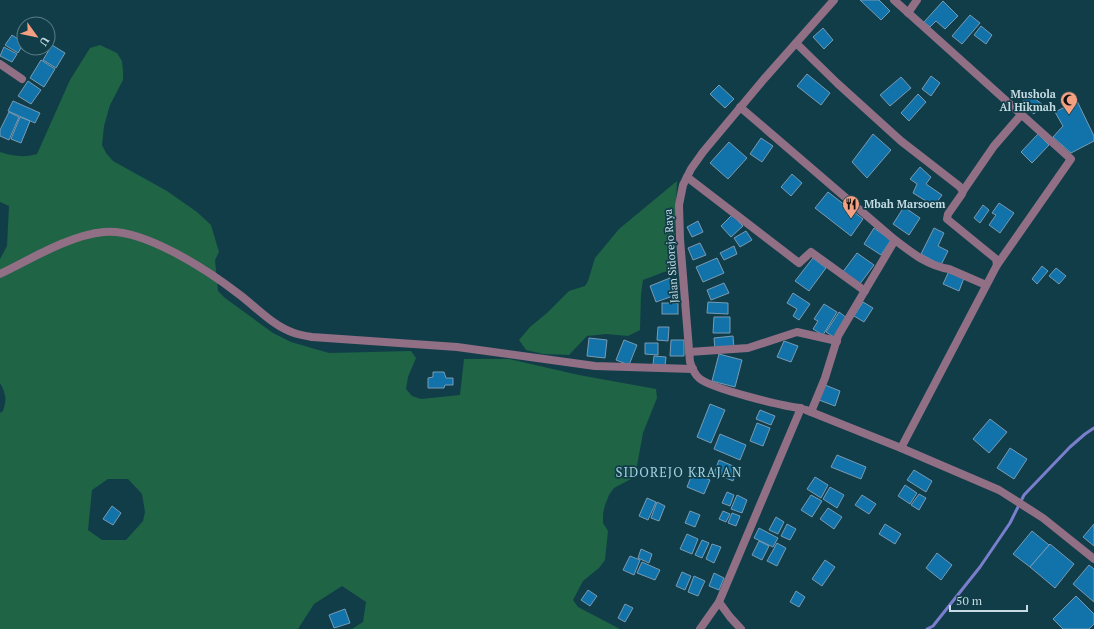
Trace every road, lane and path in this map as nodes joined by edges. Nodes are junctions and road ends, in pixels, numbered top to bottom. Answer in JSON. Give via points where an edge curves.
{"nodes":[{"id":1,"x":834,"y":0,"type":"edge"},
{"id":2,"x":894,"y":0,"type":"edge"},
{"id":3,"x":917,"y":0,"type":"edge"},
{"id":4,"x":908,"y":13,"type":"junction"},
{"id":5,"x":796,"y":43,"type":"junction"},
{"id":6,"x":0,"y":64,"type":"edge"},
{"id":7,"x":22,"y":79,"type":"dead end"},
{"id":8,"x":740,"y":107,"type":"junction"},
{"id":9,"x":1021,"y":115,"type":"junction"},
{"id":10,"x":687,"y":177,"type":"junction"},
{"id":11,"x":963,"y":192,"type":"junction"},
{"id":12,"x":895,"y":240,"type":"junction"},
{"id":13,"x":997,"y":265,"type":"junction"},
{"id":14,"x":0,"y":274,"type":"edge"},
{"id":15,"x":986,"y":285,"type":"junction"},
{"id":16,"x":865,"y":291,"type":"junction"},
{"id":17,"x":837,"y":341,"type":"junction"},
{"id":18,"x":689,"y":352,"type":"junction"},
{"id":19,"x":693,"y":369,"type":"junction"},
{"id":20,"x":810,"y":412,"type":"junction"},
{"id":21,"x":799,"y":415,"type":"junction"},
{"id":22,"x":901,"y":448,"type":"junction"},
{"id":23,"x":1094,"y":559,"type":"edge"},
{"id":24,"x":719,"y":602,"type":"junction"},
{"id":25,"x":700,"y":629,"type":"edge"},
{"id":26,"x":741,"y":629,"type":"edge"}],
"edges":[{"from":1,"to":5,"type":"street","name":"Jalan Sidorejo Raya"},
{"from":2,"to":4,"type":"street"},
{"from":3,"to":4,"type":"street"},
{"from":4,"to":9,"type":"street"},
{"from":5,"to":8,"type":"street","name":"Jalan Sidorejo Raya"},
{"from":5,"to":11,"type":"street","via":[[837,83]]},
{"from":6,"to":7,"type":"street"},
{"from":8,"to":10,"type":"street","name":"Jalan Sidorejo Raya","via":[[703,152]]},
{"from":8,"to":12,"type":"street"},
{"from":9,"to":11,"type":"street","via":[[994,146]]},
{"from":9,"to":13,"type":"street","via":[[1071,159]]},
{"from":10,"to":16,"type":"street","via":[[798,263],[811,252]]},
{"from":10,"to":18,"type":"street","name":"Jalan Sidorejo Raya","via":[[679,205]]},
{"from":11,"to":13,"type":"street","via":[[947,219],[992,255]]},
{"from":12,"to":15,"type":"street","via":[[919,259]]},
{"from":12,"to":16,"type":"street"},
{"from":13,"to":15,"type":"street"},
{"from":14,"to":19,"type":"street","via":[[56,247],[86,236],[119,232],[156,243],[202,269],[284,329],[295,334],[457,347],[595,366]]},
{"from":15,"to":22,"type":"street"},
{"from":16,"to":17,"type":"street"},
{"from":17,"to":18,"type":"street","via":[[797,332],[748,348]]},
{"from":17,"to":20,"type":"street"},
{"from":18,"to":19,"type":"street","name":"Jalan Sidorejo Raya"},
{"from":19,"to":21,"type":"street","via":[[700,380],[784,406]]},
{"from":20,"to":21,"type":"street"},
{"from":20,"to":22,"type":"street"},
{"from":21,"to":24,"type":"street"},
{"from":22,"to":23,"type":"street","via":[[999,490],[1043,518]]},
{"from":24,"to":25,"type":"street"},
{"from":24,"to":26,"type":"street"}]}
